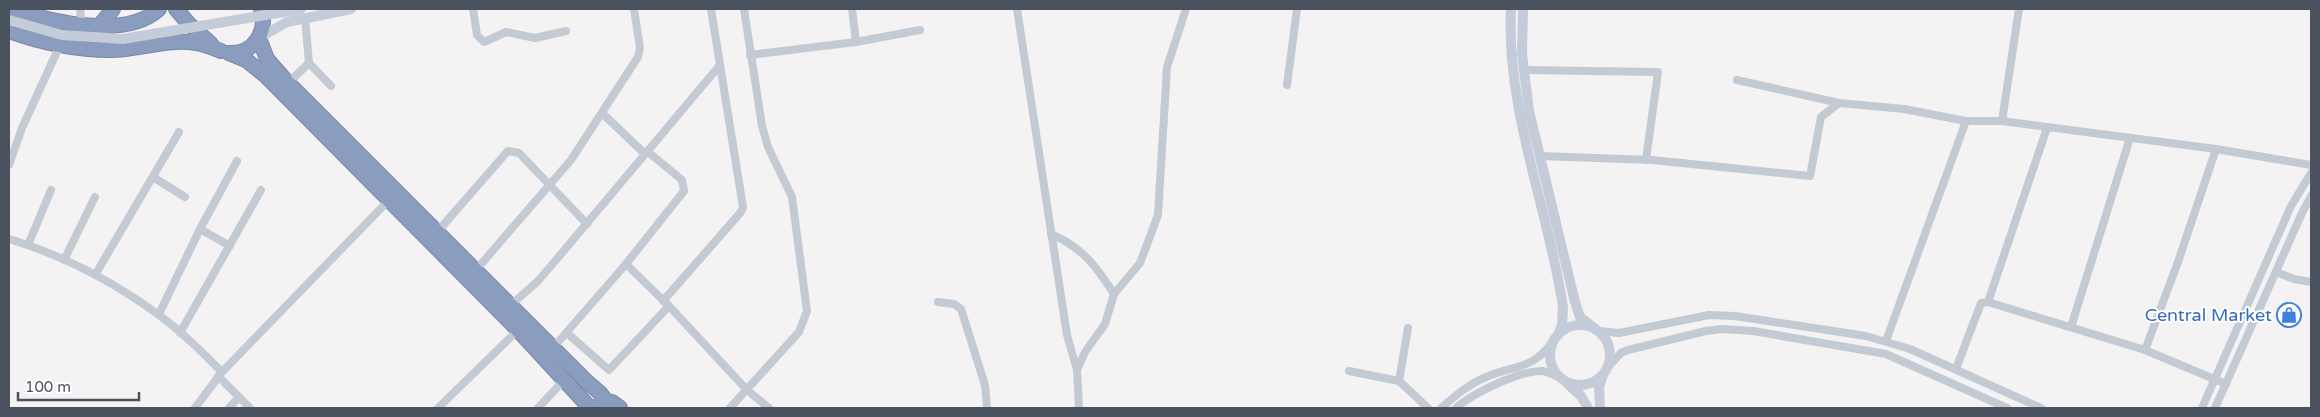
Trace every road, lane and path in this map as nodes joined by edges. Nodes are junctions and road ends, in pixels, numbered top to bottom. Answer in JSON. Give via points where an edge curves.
{"nodes":[{"id":1,"x":13,"y":9,"type":"edge"},
{"id":2,"x":80,"y":9,"type":"edge"},
{"id":3,"x":114,"y":9,"type":"edge"},
{"id":4,"x":159,"y":9,"type":"edge"},
{"id":5,"x":176,"y":9,"type":"edge"},
{"id":6,"x":261,"y":9,"type":"edge"},
{"id":7,"x":352,"y":9,"type":"edge"},
{"id":8,"x":473,"y":9,"type":"edge"},
{"id":9,"x":634,"y":9,"type":"edge"},
{"id":10,"x":712,"y":9,"type":"edge"},
{"id":11,"x":744,"y":9,"type":"edge"},
{"id":12,"x":852,"y":9,"type":"edge"},
{"id":13,"x":1017,"y":9,"type":"edge"},
{"id":14,"x":1186,"y":9,"type":"edge"},
{"id":15,"x":1297,"y":9,"type":"edge"},
{"id":16,"x":1511,"y":9,"type":"edge"},
{"id":17,"x":1523,"y":9,"type":"edge"},
{"id":18,"x":2019,"y":9,"type":"edge"},
{"id":19,"x":303,"y":14,"type":"edge"},
{"id":20,"x":9,"y":20,"type":"edge"},
{"id":21,"x":82,"y":25,"type":"junction"},
{"id":22,"x":100,"y":25,"type":"junction"},
{"id":23,"x":566,"y":30,"type":"dead end"},
{"id":24,"x":920,"y":30,"type":"dead end"},
{"id":25,"x":9,"y":32,"type":"edge"},
{"id":26,"x":259,"y":38,"type":"junction"},
{"id":27,"x":856,"y":42,"type":"junction"},
{"id":28,"x":60,"y":45,"type":"junction"},
{"id":29,"x":225,"y":52,"type":"junction"},
{"id":30,"x":750,"y":55,"type":"junction"},
{"id":31,"x":309,"y":63,"type":"junction"},
{"id":32,"x":720,"y":65,"type":"junction"},
{"id":33,"x":1523,"y":70,"type":"junction"},
{"id":34,"x":1737,"y":80,"type":"dead end"},
{"id":35,"x":288,"y":83,"type":"junction"},
{"id":36,"x":1287,"y":85,"type":"dead end"},
{"id":37,"x":331,"y":86,"type":"dead end"},
{"id":38,"x":1839,"y":103,"type":"junction"},
{"id":39,"x":602,"y":113,"type":"junction"},
{"id":40,"x":1966,"y":120,"type":"junction"},
{"id":41,"x":2002,"y":121,"type":"junction"},
{"id":42,"x":2047,"y":128,"type":"junction"},
{"id":43,"x":179,"y":132,"type":"dead end"},
{"id":44,"x":2130,"y":138,"type":"junction"},
{"id":45,"x":2216,"y":149,"type":"junction"},
{"id":46,"x":646,"y":152,"type":"junction"},
{"id":47,"x":1540,"y":156,"type":"junction"},
{"id":48,"x":1646,"y":160,"type":"junction"},
{"id":49,"x":237,"y":161,"type":"dead end"},
{"id":50,"x":9,"y":165,"type":"edge"},
{"id":51,"x":2311,"y":165,"type":"edge"},
{"id":52,"x":2311,"y":173,"type":"edge"},
{"id":53,"x":153,"y":177,"type":"junction"},
{"id":54,"x":549,"y":186,"type":"junction"},
{"id":55,"x":51,"y":190,"type":"dead end"},
{"id":56,"x":261,"y":190,"type":"dead end"},
{"id":57,"x":2311,"y":196,"type":"edge"},
{"id":58,"x":96,"y":197,"type":"dead end"},
{"id":59,"x":184,"y":197,"type":"dead end"},
{"id":60,"x":389,"y":200,"type":"junction"},
{"id":61,"x":587,"y":224,"type":"junction"},
{"id":62,"x":200,"y":229,"type":"junction"},
{"id":63,"x":438,"y":231,"type":"junction"},
{"id":64,"x":1051,"y":234,"type":"junction"},
{"id":65,"x":9,"y":239,"type":"edge"},
{"id":66,"x":28,"y":245,"type":"junction"},
{"id":67,"x":230,"y":246,"type":"junction"},
{"id":68,"x":64,"y":260,"type":"junction"},
{"id":69,"x":626,"y":264,"type":"junction"},
{"id":70,"x":476,"y":270,"type":"junction"},
{"id":71,"x":2276,"y":272,"type":"junction"},
{"id":72,"x":95,"y":275,"type":"junction"},
{"id":73,"x":2311,"y":282,"type":"edge"},
{"id":74,"x":1114,"y":294,"type":"junction"},
{"id":75,"x":938,"y":302,"type":"dead end"},
{"id":76,"x":1988,"y":302,"type":"junction"},
{"id":77,"x":666,"y":303,"type":"junction"},
{"id":78,"x":511,"y":305,"type":"junction"},
{"id":79,"x":158,"y":314,"type":"junction"},
{"id":80,"x":2071,"y":327,"type":"junction"},
{"id":81,"x":1408,"y":328,"type":"dead end"},
{"id":82,"x":1596,"y":329,"type":"junction"},
{"id":83,"x":518,"y":330,"type":"junction"},
{"id":84,"x":180,"y":333,"type":"junction"},
{"id":85,"x":567,"y":333,"type":"junction"},
{"id":86,"x":1559,"y":333,"type":"junction"},
{"id":87,"x":1886,"y":341,"type":"junction"},
{"id":88,"x":1551,"y":344,"type":"junction"},
{"id":89,"x":553,"y":348,"type":"junction"},
{"id":90,"x":2145,"y":350,"type":"junction"},
{"id":91,"x":1956,"y":369,"type":"junction"},
{"id":92,"x":1077,"y":370,"type":"junction"},
{"id":93,"x":1349,"y":371,"type":"dead end"},
{"id":94,"x":1605,"y":372,"type":"junction"},
{"id":95,"x":220,"y":374,"type":"junction"},
{"id":96,"x":2215,"y":378,"type":"junction"},
{"id":97,"x":565,"y":379,"type":"junction"},
{"id":98,"x":1561,"y":379,"type":"junction"},
{"id":99,"x":1399,"y":380,"type":"junction"},
{"id":100,"x":2226,"y":384,"type":"junction"},
{"id":101,"x":747,"y":390,"type":"junction"},
{"id":102,"x":239,"y":397,"type":"junction"},
{"id":103,"x":602,"y":405,"type":"edge"},
{"id":104,"x":195,"y":408,"type":"edge"},
{"id":105,"x":229,"y":408,"type":"edge"},
{"id":106,"x":250,"y":408,"type":"edge"},
{"id":107,"x":438,"y":408,"type":"edge"},
{"id":108,"x":538,"y":408,"type":"edge"},
{"id":109,"x":590,"y":408,"type":"edge"},
{"id":110,"x":620,"y":408,"type":"edge"},
{"id":111,"x":730,"y":408,"type":"edge"},
{"id":112,"x":769,"y":408,"type":"edge"},
{"id":113,"x":987,"y":408,"type":"edge"},
{"id":114,"x":1079,"y":408,"type":"edge"},
{"id":115,"x":1428,"y":408,"type":"edge"},
{"id":116,"x":1441,"y":408,"type":"edge"},
{"id":117,"x":1456,"y":408,"type":"edge"},
{"id":118,"x":1588,"y":408,"type":"edge"},
{"id":119,"x":1600,"y":408,"type":"edge"},
{"id":120,"x":2007,"y":408,"type":"edge"},
{"id":121,"x":2041,"y":408,"type":"edge"},
{"id":122,"x":2202,"y":408,"type":"edge"},
{"id":123,"x":2215,"y":408,"type":"edge"}],
"edges":[{"from":1,"to":21,"type":"highway","via":[[39,18]]},
{"from":2,"to":21,"type":"street"},
{"from":3,"to":22,"type":"highway"},
{"from":4,"to":22,"type":"highway","via":[[140,21]]},
{"from":5,"to":29,"type":"highway","via":[[197,33]]},
{"from":6,"to":26,"type":"highway","via":[[263,26]]},
{"from":7,"to":19,"type":"main road"},
{"from":8,"to":23,"type":"street","via":[[477,35],[484,42],[506,32],[535,38]]},
{"from":9,"to":39,"type":"street","via":[[640,53]]},
{"from":10,"to":32,"type":"street"},
{"from":11,"to":30,"type":"street"},
{"from":12,"to":27,"type":"street"},
{"from":13,"to":64,"type":"street"},
{"from":14,"to":74,"type":"street","via":[[1167,67],[1158,215],[1140,263]]},
{"from":15,"to":36,"type":"street"},
{"from":16,"to":86,"type":"main road","via":[[1511,68],[1563,307]]},
{"from":17,"to":33,"type":"main road"},
{"from":18,"to":41,"type":"street"},
{"from":19,"to":20,"type":"main road","bridge":true,"via":[[123,38],[62,35]]},
{"from":19,"to":26,"type":"main road"},
{"from":19,"to":31,"type":"street"},
{"from":21,"to":22,"type":"highway"},
{"from":24,"to":27,"type":"street"},
{"from":25,"to":28,"type":"highway"},
{"from":26,"to":29,"type":"highway","via":[[246,50]]},
{"from":26,"to":35,"type":"highway","via":[[267,59]]},
{"from":27,"to":30,"type":"street"},
{"from":28,"to":29,"type":"highway","via":[[112,50],[195,42]]},
{"from":28,"to":50,"type":"street","via":[[22,128]]},
{"from":29,"to":60,"type":"highway","via":[[246,60],[266,76]]},
{"from":30,"to":101,"type":"street","via":[[766,140],[792,197],[807,311],[799,332]]},
{"from":31,"to":35,"type":"street"},
{"from":31,"to":37,"type":"street"},
{"from":32,"to":46,"type":"street"},
{"from":32,"to":77,"type":"street","via":[[743,207]]},
{"from":33,"to":47,"type":"main road"},
{"from":33,"to":48,"type":"street","via":[[1658,72]]},
{"from":34,"to":38,"type":"street"},
{"from":35,"to":63,"type":"highway"},
{"from":38,"to":40,"type":"street","via":[[1904,109]]},
{"from":38,"to":48,"type":"street","via":[[1822,117],[1810,176]]},
{"from":39,"to":46,"type":"street"},
{"from":39,"to":54,"type":"street","via":[[571,160]]},
{"from":40,"to":41,"type":"street"},
{"from":40,"to":87,"type":"street"},
{"from":41,"to":42,"type":"street"},
{"from":42,"to":44,"type":"street"},
{"from":42,"to":76,"type":"street"},
{"from":43,"to":53,"type":"street"},
{"from":44,"to":45,"type":"street"},
{"from":44,"to":80,"type":"street"},
{"from":45,"to":51,"type":"street"},
{"from":45,"to":90,"type":"street"},
{"from":46,"to":61,"type":"street"},
{"from":46,"to":69,"type":"street","via":[[682,180],[684,191]]},
{"from":47,"to":48,"type":"street"},
{"from":47,"to":82,"type":"main road","via":[[1575,302],[1580,317]]},
{"from":49,"to":62,"type":"street"},
{"from":52,"to":96,"type":"street","via":[[2291,206]]},
{"from":53,"to":59,"type":"street"},
{"from":53,"to":72,"type":"street"},
{"from":54,"to":61,"type":"street"},
{"from":54,"to":63,"type":"street","via":[[519,153],[508,151]]},
{"from":54,"to":70,"type":"street"},
{"from":55,"to":66,"type":"street"},
{"from":56,"to":67,"type":"street"},
{"from":57,"to":71,"type":"street"},
{"from":58,"to":68,"type":"street"},
{"from":60,"to":83,"type":"highway"},
{"from":60,"to":95,"type":"street"},
{"from":61,"to":78,"type":"street","via":[[538,281]]},
{"from":62,"to":67,"type":"street"},
{"from":62,"to":79,"type":"street"},
{"from":63,"to":70,"type":"highway"},
{"from":64,"to":74,"type":"street","via":[[1070,242],[1096,265]]},
{"from":64,"to":92,"type":"street","via":[[1067,335]]},
{"from":65,"to":66,"type":"street"},
{"from":66,"to":68,"type":"street"},
{"from":67,"to":84,"type":"street"},
{"from":68,"to":72,"type":"street"},
{"from":69,"to":77,"type":"street"},
{"from":69,"to":85,"type":"street"},
{"from":70,"to":78,"type":"highway"},
{"from":71,"to":73,"type":"street"},
{"from":71,"to":100,"type":"street"},
{"from":72,"to":79,"type":"street"},
{"from":74,"to":92,"type":"street","via":[[1105,324],[1085,352]]},
{"from":75,"to":113,"type":"street","via":[[954,304],[961,309],[985,385]]},
{"from":76,"to":80,"type":"street"},
{"from":76,"to":91,"type":"street","via":[[1982,303]]},
{"from":77,"to":85,"type":"street","via":[[609,370]]},
{"from":77,"to":101,"type":"street"},
{"from":78,"to":89,"type":"highway"},
{"from":79,"to":84,"type":"street"},
{"from":80,"to":90,"type":"street"},
{"from":81,"to":99,"type":"street"},
{"from":82,"to":86,"type":"main road","via":[[1575,325]]},
{"from":82,"to":87,"type":"street","via":[[1619,333],[1709,316],[1735,316]]},
{"from":82,"to":94,"type":"main road","via":[[1606,339],[1609,349],[1610,359]]},
{"from":83,"to":97,"type":"highway"},
{"from":83,"to":107,"type":"street"},
{"from":84,"to":95,"type":"street"},
{"from":85,"to":89,"type":"street"},
{"from":86,"to":88,"type":"main road"},
{"from":87,"to":91,"type":"street"},
{"from":88,"to":98,"type":"main road","via":[[1550,361]]},
{"from":88,"to":116,"type":"street","via":[[1538,359],[1469,385]]},
{"from":89,"to":103,"type":"highway","via":[[600,393]]},
{"from":90,"to":96,"type":"street"},
{"from":91,"to":121,"type":"street"},
{"from":92,"to":114,"type":"street"},
{"from":93,"to":99,"type":"street"},
{"from":94,"to":98,"type":"main road","via":[[1589,384],[1580,385]]},
{"from":94,"to":119,"type":"main road","via":[[1599,387]]},
{"from":94,"to":120,"type":"street","via":[[1621,353],[1628,350],[1706,331],[1735,330],[1886,354]]},
{"from":95,"to":102,"type":"street"},
{"from":95,"to":104,"type":"street"},
{"from":96,"to":100,"type":"street"},
{"from":96,"to":122,"type":"street"},
{"from":97,"to":108,"type":"street"},
{"from":97,"to":109,"type":"highway"},
{"from":98,"to":117,"type":"street","via":[[1549,372],[1538,372],[1492,386]]},
{"from":98,"to":118,"type":"main road","via":[[1577,391]]},
{"from":99,"to":115,"type":"street"},
{"from":100,"to":123,"type":"street"},
{"from":101,"to":111,"type":"street"},
{"from":101,"to":112,"type":"street"},
{"from":102,"to":105,"type":"street"},
{"from":102,"to":106,"type":"street"},
{"from":103,"to":110,"type":"highway","via":[[616,404]]}]}
